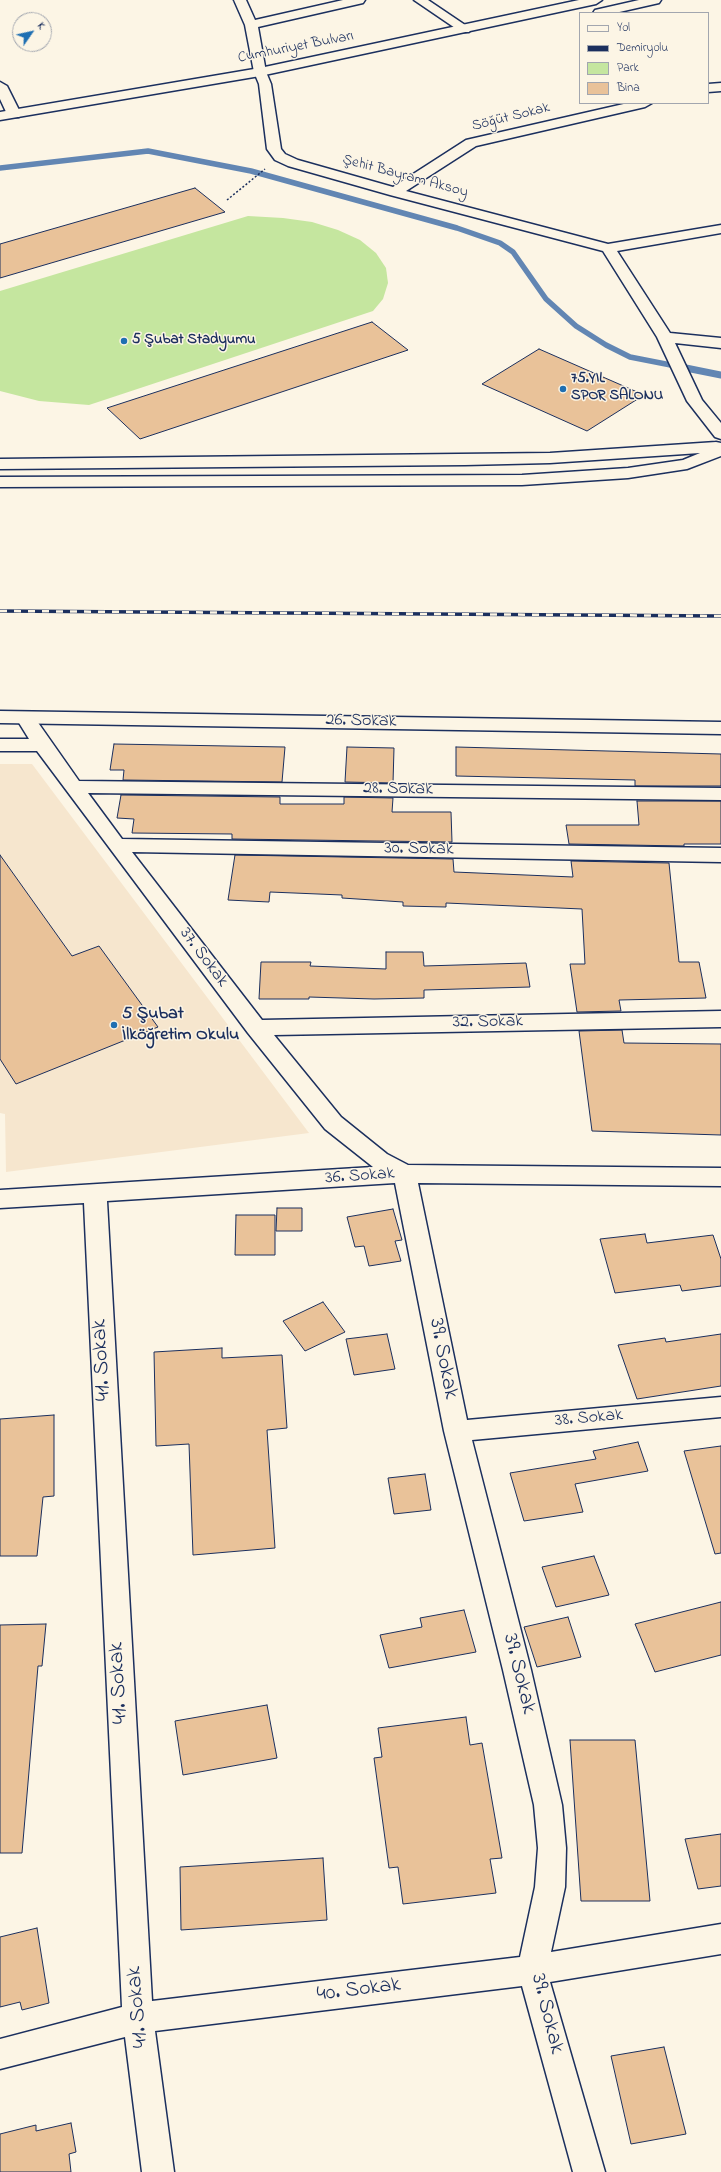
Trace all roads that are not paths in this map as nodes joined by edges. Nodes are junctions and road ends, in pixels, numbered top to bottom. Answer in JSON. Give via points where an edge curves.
{"nodes":[{"id":1,"x":240,"y":0,"type":"edge"},
{"id":2,"x":359,"y":0,"type":"edge"},
{"id":3,"x":420,"y":0,"type":"edge"},
{"id":4,"x":596,"y":0,"type":"edge"},
{"id":5,"x":654,"y":0,"type":"edge"},
{"id":6,"x":603,"y":12,"type":"edge"},
{"id":7,"x":251,"y":25,"type":"junction"},
{"id":8,"x":465,"y":29,"type":"junction"},
{"id":9,"x":262,"y":78,"type":"junction"},
{"id":10,"x":280,"y":81,"type":"dead end"},
{"id":11,"x":0,"y":86,"type":"edge"},
{"id":12,"x":721,"y":87,"type":"edge"},
{"id":13,"x":709,"y":88,"type":"edge"},
{"id":14,"x":234,"y":90,"type":"dead end"},
{"id":15,"x":641,"y":104,"type":"edge"},
{"id":16,"x":14,"y":114,"type":"junction"},
{"id":17,"x":0,"y":116,"type":"edge"},
{"id":18,"x":395,"y":192,"type":"junction"},
{"id":19,"x":720,"y":232,"type":"edge"},
{"id":20,"x":608,"y":248,"type":"junction"},
{"id":21,"x":665,"y":337,"type":"junction"},
{"id":22,"x":721,"y":343,"type":"edge"},
{"id":23,"x":721,"y":434,"type":"edge"},
{"id":24,"x":721,"y":446,"type":"edge"},
{"id":25,"x":721,"y":450,"type":"edge"},
{"id":26,"x":0,"y":464,"type":"edge"},
{"id":27,"x":0,"y":482,"type":"edge"},
{"id":28,"x":0,"y":718,"type":"edge"},
{"id":29,"x":25,"y":718,"type":"junction"},
{"id":30,"x":721,"y":728,"type":"edge"},
{"id":31,"x":0,"y":745,"type":"edge"},
{"id":32,"x":42,"y":745,"type":"junction"},
{"id":33,"x":74,"y":787,"type":"junction"},
{"id":34,"x":721,"y":794,"type":"edge"},
{"id":35,"x":116,"y":845,"type":"junction"},
{"id":36,"x":721,"y":855,"type":"edge"},
{"id":37,"x":721,"y":1019,"type":"edge"},
{"id":38,"x":256,"y":1028,"type":"junction"},
{"id":39,"x":405,"y":1174,"type":"junction"},
{"id":40,"x":721,"y":1176,"type":"edge"},
{"id":41,"x":95,"y":1194,"type":"junction"},
{"id":42,"x":0,"y":1199,"type":"edge"},
{"id":43,"x":721,"y":1407,"type":"edge"},
{"id":44,"x":457,"y":1431,"type":"junction"},
{"id":45,"x":721,"y":1939,"type":"edge"},
{"id":46,"x":532,"y":1970,"type":"junction"},
{"id":47,"x":138,"y":2018,"type":"junction"},
{"id":48,"x":0,"y":2054,"type":"edge"},
{"id":49,"x":158,"y":2172,"type":"edge"},
{"id":50,"x":588,"y":2172,"type":"edge"}],
"edges":[{"from":1,"to":7,"type":"street","name":"Şehit Bayram Aksoy"},
{"from":2,"to":7,"type":"street"},
{"from":3,"to":8,"type":"street"},
{"from":4,"to":8,"type":"street","name":"Cumhuriyet Bulvarı"},
{"from":5,"to":6,"type":"street"},
{"from":7,"to":9,"type":"street","name":"Şehit Bayram Aksoy"},
{"from":8,"to":9,"type":"street","name":"Cumhuriyet Bulvarı"},
{"from":9,"to":10,"type":"street","name":"Cumhuriyet Bulvarı"},
{"from":9,"to":14,"type":"street","name":"Cumhuriyet Bulvarı"},
{"from":9,"to":16,"type":"street","name":"Cumhuriyet Bulvarı"},
{"from":9,"to":18,"type":"street","name":"Şehit Bayram Aksoy","via":[[274,149],[280,156],[293,163]]},
{"from":11,"to":16,"type":"street"},
{"from":12,"to":13,"type":"street"},
{"from":15,"to":18,"type":"street","name":"Söğüt Sokak","via":[[471,143]]},
{"from":16,"to":17,"type":"street","name":"Cumhuriyet Bulvarı"},
{"from":18,"to":20,"type":"street","name":"Şehit Bayram Aksoy"},
{"from":19,"to":20,"type":"street"},
{"from":20,"to":21,"type":"street"},
{"from":21,"to":22,"type":"street"},
{"from":21,"to":23,"type":"street","via":[[695,401]]},
{"from":24,"to":26,"type":"street","via":[[550,458]]},
{"from":25,"to":27,"type":"street","via":[[680,465],[621,474],[522,480]]},
{"from":28,"to":29,"type":"street","name":"26. Sokak"},
{"from":29,"to":30,"type":"street","name":"26. Sokak"},
{"from":29,"to":32,"type":"street","name":"37. Sokak"},
{"from":31,"to":32,"type":"street"},
{"from":32,"to":33,"type":"street","name":"37. Sokak"},
{"from":33,"to":34,"type":"street","name":"28. Sokak"},
{"from":33,"to":35,"type":"street","name":"37. Sokak"},
{"from":35,"to":36,"type":"street","name":"30. Sokak"},
{"from":35,"to":38,"type":"street","name":"37. Sokak"},
{"from":37,"to":38,"type":"street","name":"32. Sokak"},
{"from":38,"to":39,"type":"street","name":"37. Sokak","via":[[333,1123],[379,1160]]},
{"from":39,"to":40,"type":"street","name":"36. Sokak"},
{"from":39,"to":41,"type":"street","name":"36. Sokak"},
{"from":39,"to":44,"type":"street","name":"39. Sokak"},
{"from":41,"to":42,"type":"street","name":"36. Sokak"},
{"from":41,"to":47,"type":"street","name":"41. Sokak"},
{"from":43,"to":44,"type":"street","name":"38. Sokak"},
{"from":44,"to":46,"type":"street","name":"39. Sokak","via":[[548,1805],[552,1848],[550,1887]]},
{"from":45,"to":46,"type":"street","name":"40. Sokak"},
{"from":46,"to":47,"type":"street","name":"40. Sokak"},
{"from":46,"to":50,"type":"street","name":"39. Sokak"},
{"from":47,"to":48,"type":"street","name":"40. Sokak"},
{"from":47,"to":49,"type":"street","name":"41. Sokak"}]}
